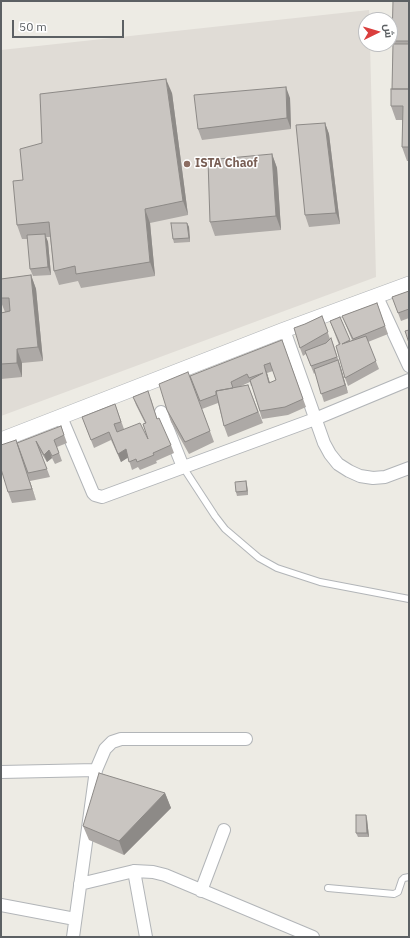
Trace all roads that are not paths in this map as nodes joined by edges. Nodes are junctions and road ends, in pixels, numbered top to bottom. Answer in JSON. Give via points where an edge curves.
{"nodes":[{"id":1,"x":409,"y":284,"type":"edge"},
{"id":2,"x":378,"y":297,"type":"junction"},
{"id":3,"x":284,"y":330,"type":"junction"},
{"id":4,"x":409,"y":366,"type":"edge"},
{"id":5,"x":409,"y":380,"type":"edge"},
{"id":6,"x":161,"y":412,"type":"dead end"},
{"id":7,"x":61,"y":418,"type":"junction"},
{"id":8,"x":315,"y":419,"type":"junction"},
{"id":9,"x":1,"y":440,"type":"edge"},
{"id":10,"x":183,"y":467,"type":"junction"},
{"id":11,"x":409,"y":468,"type":"edge"},
{"id":12,"x":409,"y":599,"type":"edge"},
{"id":13,"x":246,"y":739,"type":"dead end"},
{"id":14,"x":96,"y":770,"type":"junction"},
{"id":15,"x":1,"y":772,"type":"edge"},
{"id":16,"x":224,"y":830,"type":"dead end"},
{"id":17,"x":134,"y":871,"type":"junction"},
{"id":18,"x":409,"y":877,"type":"edge"},
{"id":19,"x":80,"y":884,"type":"junction"},
{"id":20,"x":328,"y":888,"type":"dead end"},
{"id":21,"x":201,"y":891,"type":"junction"},
{"id":22,"x":1,"y":905,"type":"edge"},
{"id":23,"x":75,"y":919,"type":"junction"},
{"id":24,"x":307,"y":936,"type":"edge"},
{"id":25,"x":72,"y":937,"type":"edge"},
{"id":26,"x":146,"y":937,"type":"edge"}],
"edges":[{"from":1,"to":2,"type":"street"},
{"from":2,"to":3,"type":"street"},
{"from":2,"to":4,"type":"street"},
{"from":3,"to":7,"type":"street"},
{"from":3,"to":8,"type":"street"},
{"from":5,"to":8,"type":"street"},
{"from":6,"to":10,"type":"street"},
{"from":7,"to":9,"type":"street"},
{"from":7,"to":10,"type":"street","via":[[93,493],[98,496],[105,496]]},
{"from":8,"to":10,"type":"street"},
{"from":8,"to":11,"type":"street","via":[[330,454],[338,464],[349,471],[373,478],[386,477]]},
{"from":10,"to":12,"type":"lane","via":[[215,516],[259,558],[277,568],[320,582]]},
{"from":13,"to":14,"type":"street","via":[[121,739],[112,742],[105,749]]},
{"from":14,"to":15,"type":"street"},
{"from":14,"to":19,"type":"street"},
{"from":16,"to":21,"type":"street"},
{"from":17,"to":19,"type":"street"},
{"from":17,"to":21,"type":"street","via":[[165,875]]},
{"from":17,"to":26,"type":"street"},
{"from":18,"to":20,"type":"lane","via":[[402,880],[398,892],[394,894]]},
{"from":19,"to":23,"type":"street"},
{"from":21,"to":24,"type":"street"},
{"from":22,"to":23,"type":"street"},
{"from":23,"to":25,"type":"street"}]}
